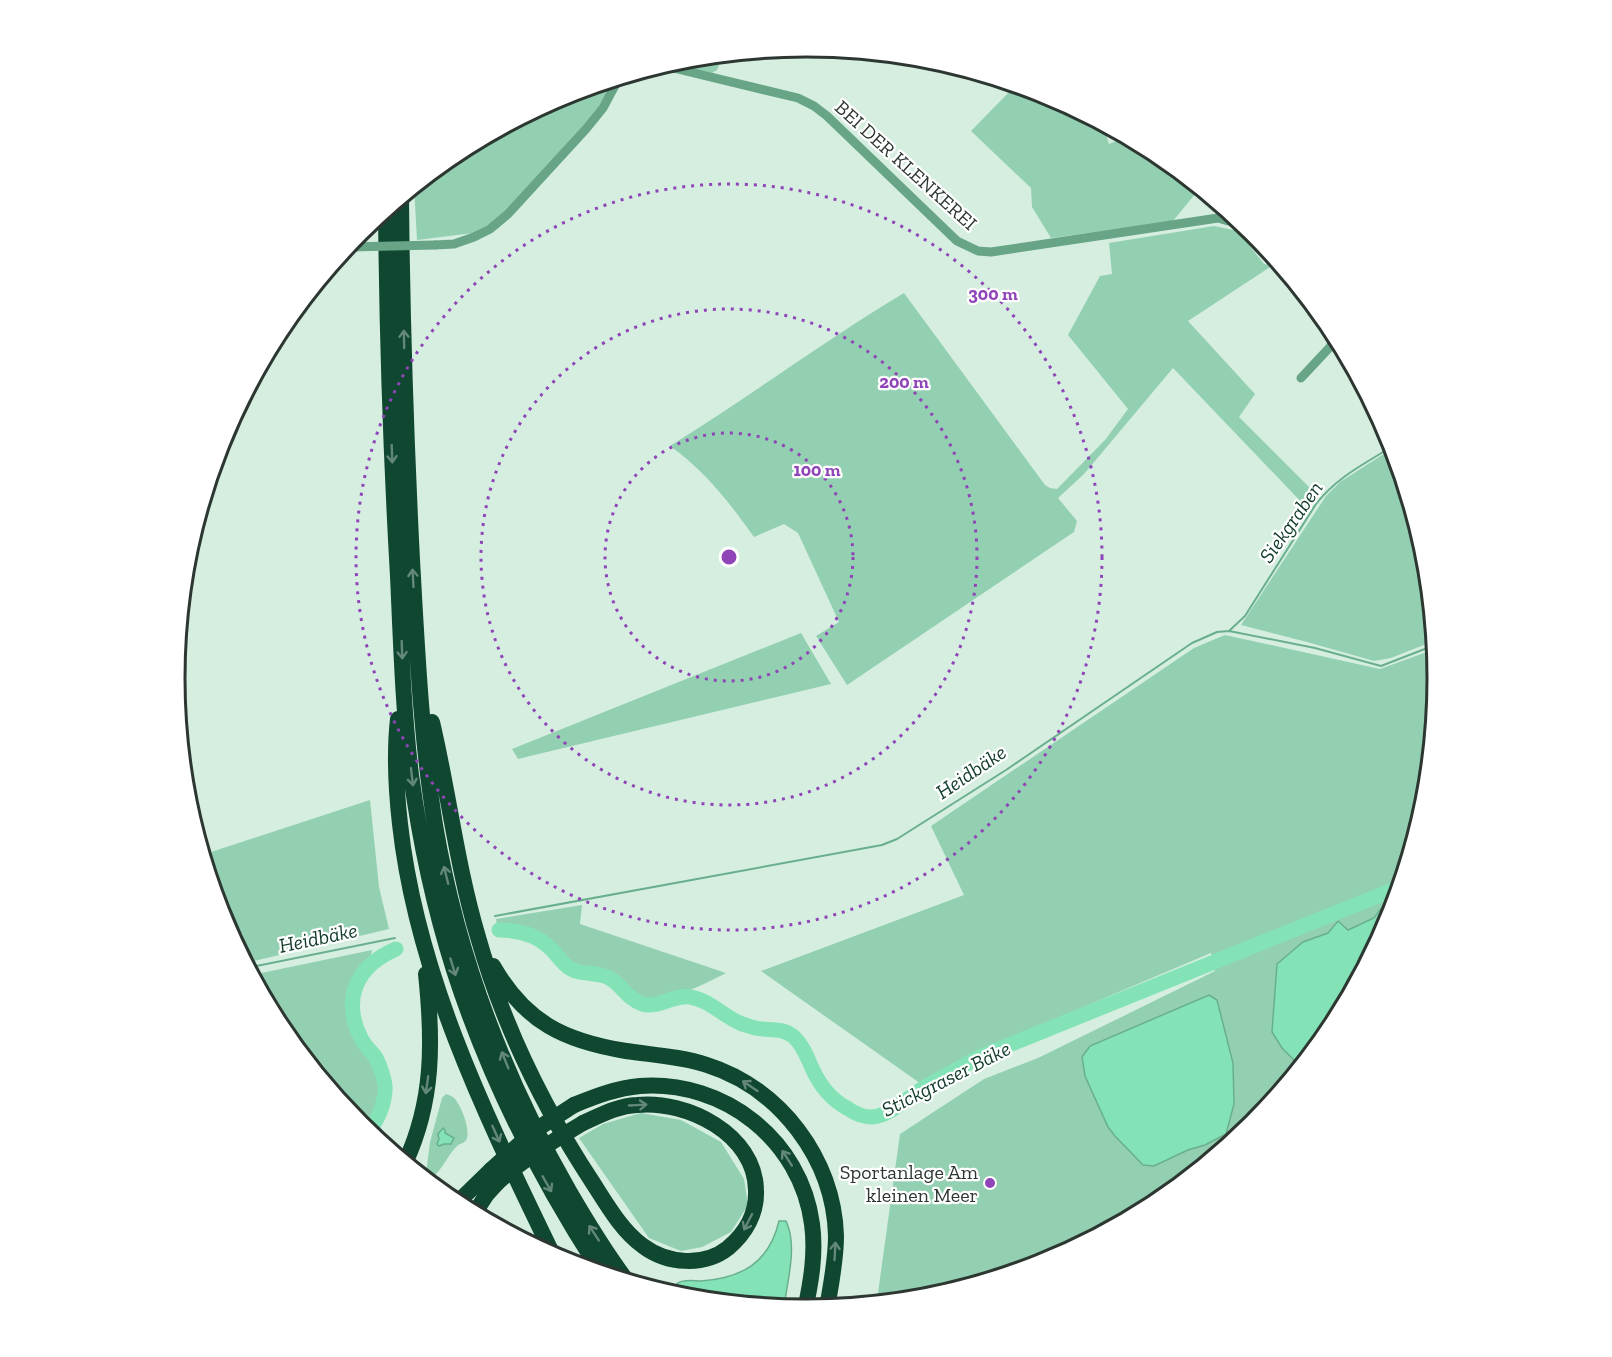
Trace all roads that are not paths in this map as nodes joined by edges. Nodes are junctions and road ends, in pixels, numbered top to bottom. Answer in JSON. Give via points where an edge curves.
{"nodes":[{"id":1,"x":681,"y":70,"type":"edge"},
{"id":2,"x":614,"y":88,"type":"edge"},
{"id":3,"x":401,"y":207,"type":"edge"},
{"id":4,"x":386,"y":220,"type":"edge"},
{"id":5,"x":1226,"y":220,"type":"edge"},
{"id":6,"x":360,"y":247,"type":"edge"},
{"id":7,"x":1331,"y":346,"type":"edge"},
{"id":8,"x":1300,"y":378,"type":"dead end"},
{"id":9,"x":418,"y":669,"type":"junction"},
{"id":10,"x":403,"y":677,"type":"junction"},
{"id":11,"x":477,"y":935,"type":"junction"},
{"id":12,"x":422,"y":937,"type":"junction"},
{"id":13,"x":408,"y":1156,"type":"edge"},
{"id":14,"x":495,"y":1176,"type":"junction"},
{"id":15,"x":465,"y":1198,"type":"edge"},
{"id":16,"x":479,"y":1207,"type":"edge"},
{"id":17,"x":548,"y":1244,"type":"edge"},
{"id":18,"x":595,"y":1263,"type":"edge"},
{"id":19,"x":621,"y":1271,"type":"edge"},
{"id":20,"x":827,"y":1299,"type":"edge"},
{"id":21,"x":807,"y":1300,"type":"edge"}],
"edges":[{"from":1,"to":5,"type":"street","name":"BEI DER KLENKEREI","via":[[798,98],[814,106],[957,241],[978,251],[1218,218]]},
{"from":2,"to":6,"type":"street","bridge":true,"via":[[591,122],[490,229],[453,244]]},
{"from":9,"to":3,"type":"highway","one_way":true,"via":[[405,398]]},
{"from":4,"to":10,"type":"highway","one_way":true},
{"from":7,"to":8,"type":"street"},
{"from":9,"to":11,"type":"highway"},
{"from":19,"to":9,"type":"highway","one_way":true,"via":[[553,1163],[521,1098],[482,1001],[456,920],[435,825]]},
{"from":10,"to":12,"type":"highway","via":[[396,780],[405,861]]},
{"from":10,"to":18,"type":"highway","one_way":true,"via":[[418,824],[465,1004],[512,1118]]},
{"from":14,"to":11,"type":"highway","one_way":true,"bridge":true,"via":[[510,1172],[548,1144],[583,1124],[615,1108],[638,1104],[665,1106],[690,1112],[736,1141],[749,1160],[756,1180],[756,1198],[742,1234],[726,1250],[707,1259],[687,1262],[665,1258],[644,1247],[627,1231],[572,1152],[542,1098],[505,1019]]},
{"from":20,"to":11,"type":"highway","one_way":true,"via":[[836,1235],[832,1205],[815,1157],[786,1116],[744,1081],[708,1065],[596,1045],[546,1025],[529,1013],[505,986]]},
{"from":12,"to":13,"type":"highway","one_way":true,"via":[[431,1047],[421,1121]]},
{"from":12,"to":17,"type":"highway","one_way":true,"via":[[465,1061]]},
{"from":14,"to":15,"type":"highway"},
{"from":14,"to":16,"type":"highway"},
{"from":21,"to":14,"type":"highway","one_way":true,"bridge":true,"via":[[814,1241],[800,1181],[766,1131],[726,1103],[706,1095],[684,1088],[639,1086],[595,1096],[534,1131]]}]}
